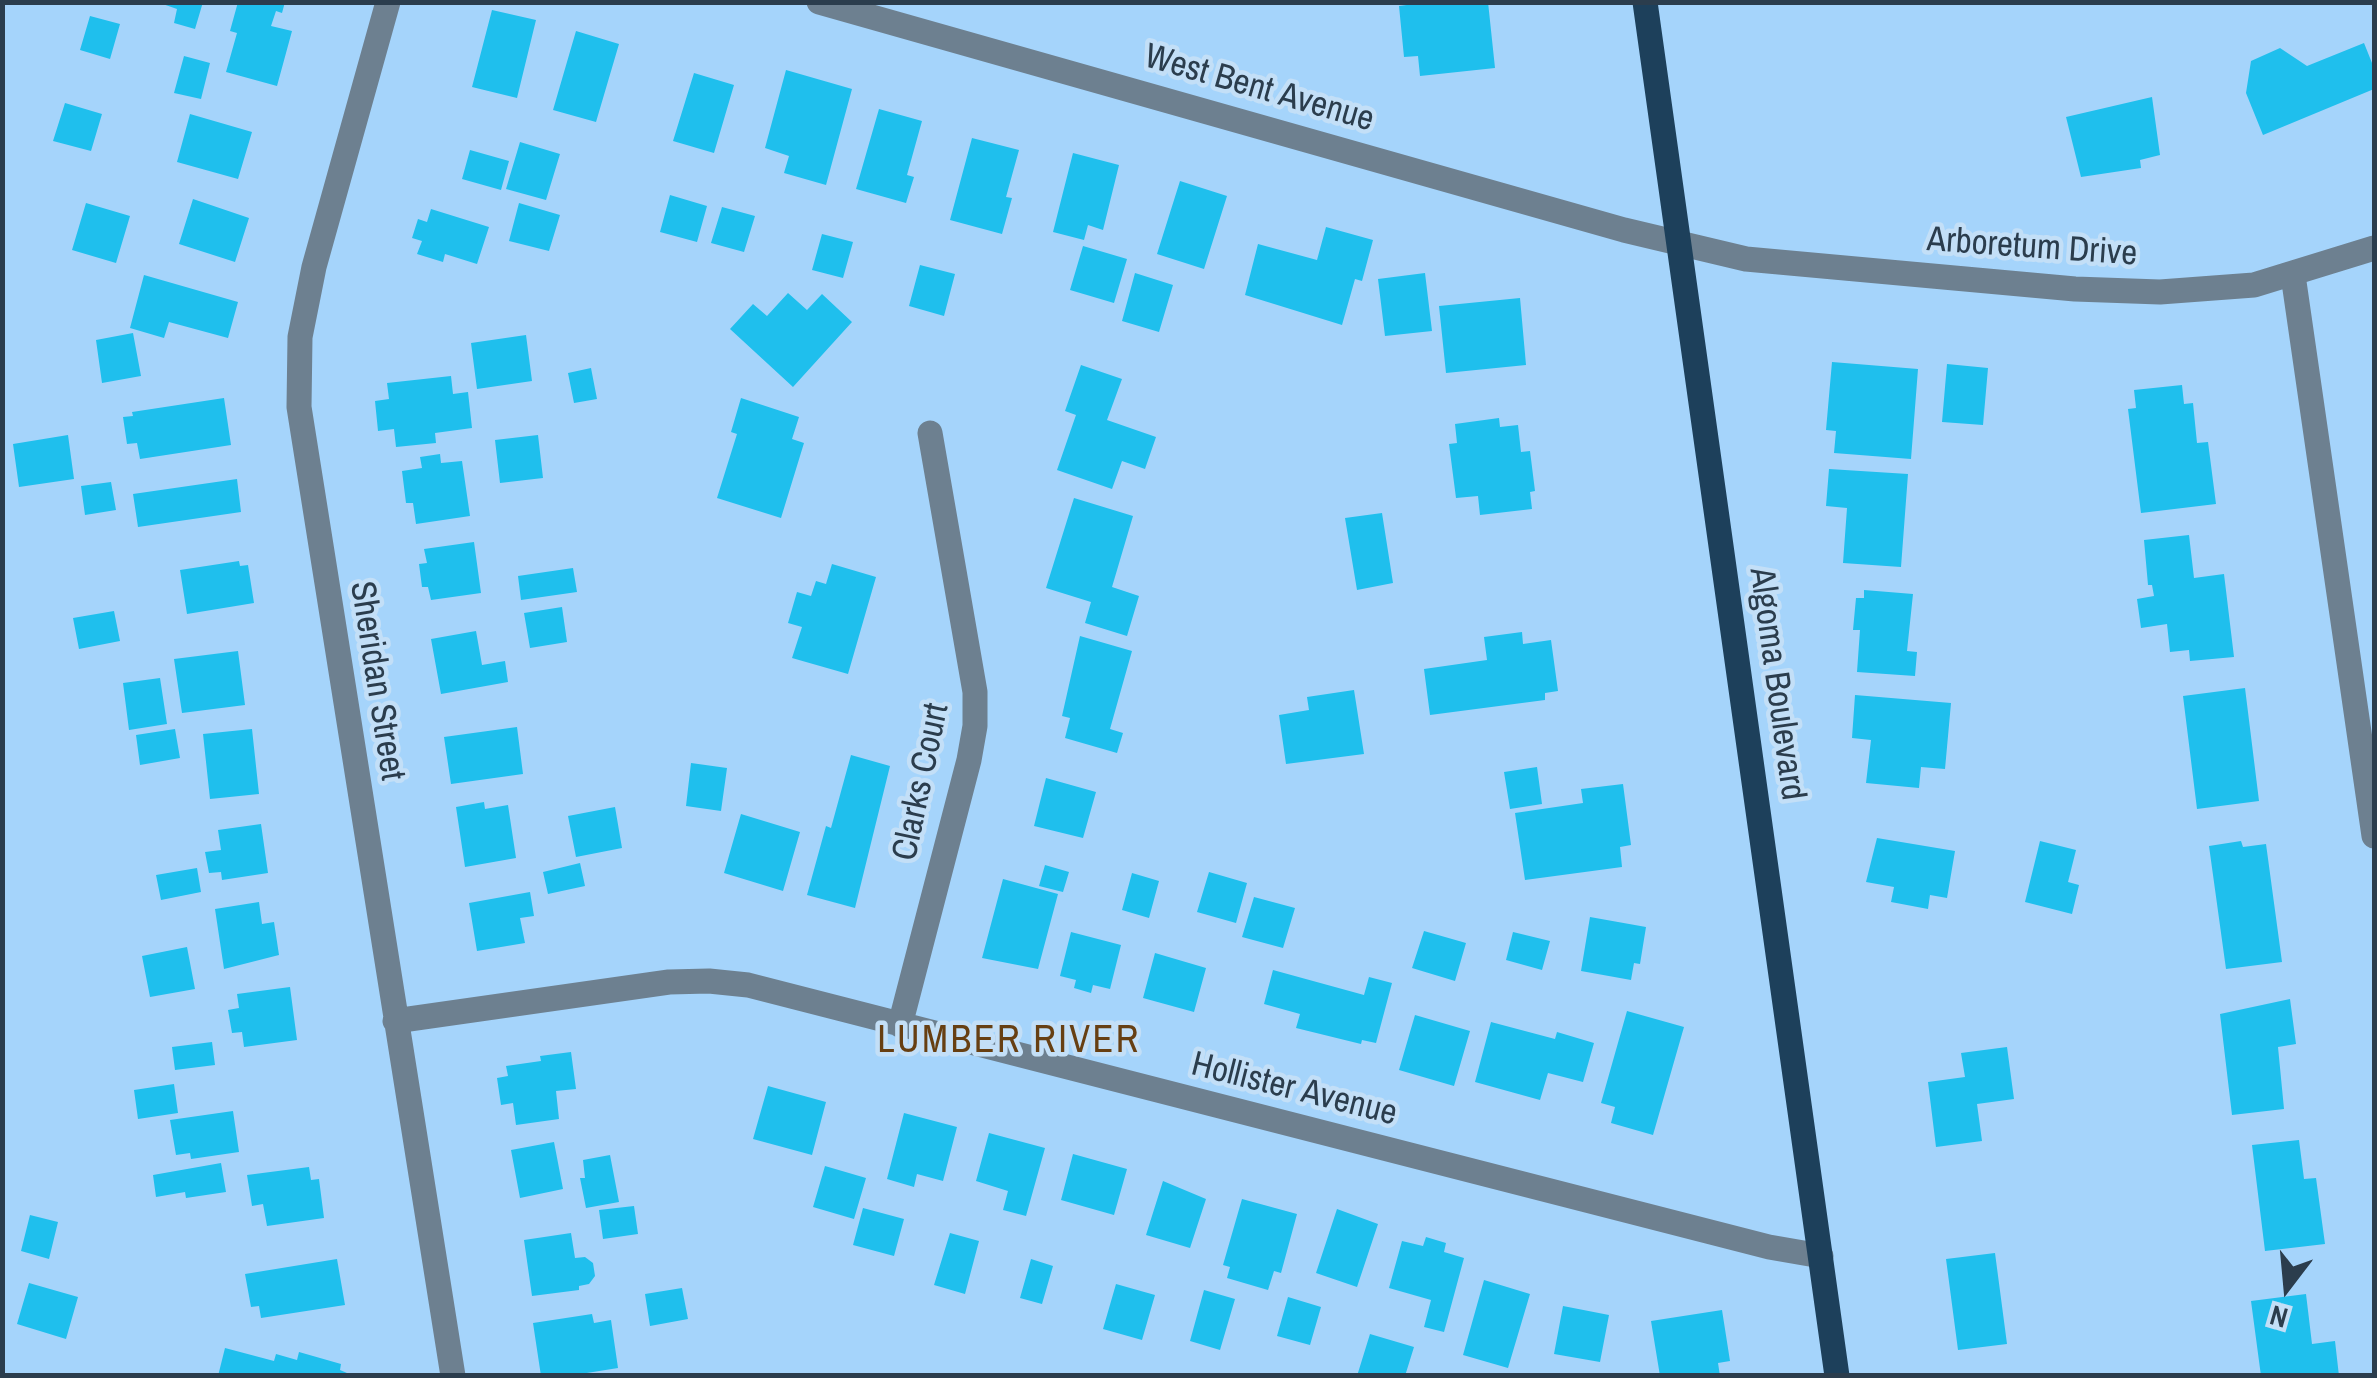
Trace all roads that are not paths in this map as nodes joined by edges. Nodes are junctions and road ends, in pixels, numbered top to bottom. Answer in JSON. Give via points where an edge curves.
{"nodes":[{"id":1,"x":388,"y":2,"type":"edge"},
{"id":2,"x":819,"y":2,"type":"edge"},
{"id":3,"x":1645,"y":2,"type":"edge"},
{"id":4,"x":1680,"y":245,"type":"junction"},
{"id":5,"x":2374,"y":248,"type":"edge"},
{"id":6,"x":2293,"y":275,"type":"junction"},
{"id":7,"x":930,"y":433,"type":"dead end"},
{"id":8,"x":2374,"y":836,"type":"edge"},
{"id":9,"x":395,"y":1021,"type":"junction"},
{"id":10,"x":900,"y":1025,"type":"junction"},
{"id":11,"x":1820,"y":1256,"type":"junction"},
{"id":12,"x":453,"y":1376,"type":"edge"},
{"id":13,"x":1837,"y":1376,"type":"edge"}],
"edges":[{"from":1,"to":9,"type":"street","name":"Sheridan Street","via":[[314,267],[300,336],[299,408]]},
{"from":2,"to":4,"type":"street","name":"West Bent Avenue"},
{"from":3,"to":4,"type":"main road","name":"Algoma Boulevard"},
{"from":4,"to":6,"type":"street","name":"Arboretum Drive","via":[[1746,259],[2075,288],[2176,291]]},
{"from":4,"to":11,"type":"main road","name":"Algoma Boulevard"},
{"from":5,"to":6,"type":"street","name":"Arboretum Drive"},
{"from":6,"to":8,"type":"street"},
{"from":7,"to":10,"type":"street","name":"Clarks Court","via":[[975,692],[975,726]]},
{"from":9,"to":10,"type":"street","name":"Hollister Avenue","via":[[709,980]]},
{"from":9,"to":12,"type":"street","name":"Sheridan Street"},
{"from":10,"to":11,"type":"street","name":"Hollister Avenue"},
{"from":11,"to":13,"type":"main road","name":"Algoma Boulevard"}]}
